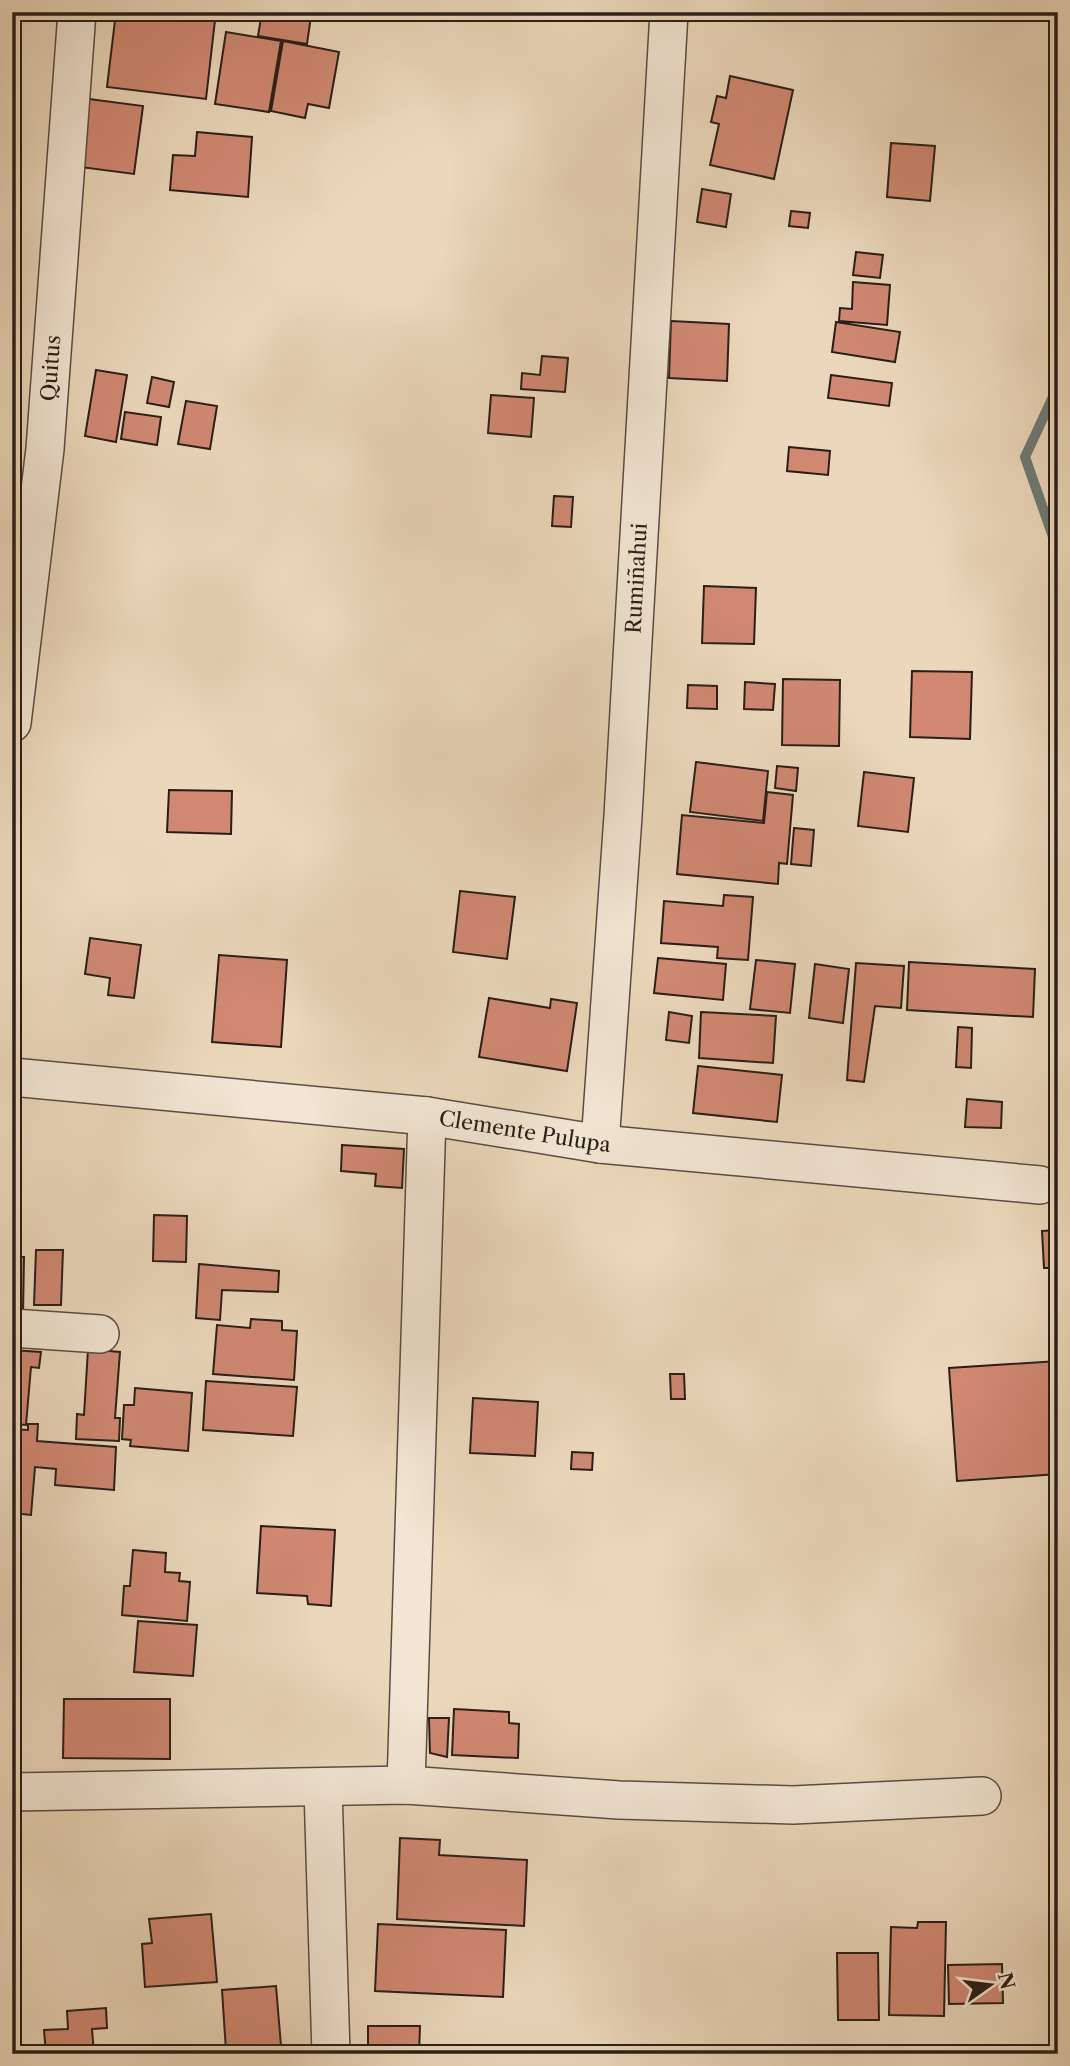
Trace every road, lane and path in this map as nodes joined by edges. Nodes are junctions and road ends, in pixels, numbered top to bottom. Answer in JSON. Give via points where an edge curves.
{"nodes":[{"id":1,"x":77,"y":12,"type":"edge"},
{"id":2,"x":669,"y":12,"type":"edge"},
{"id":3,"x":12,"y":723,"type":"edge"},
{"id":4,"x":12,"y":1077,"type":"edge"},
{"id":5,"x":426,"y":1116,"type":"junction"},
{"id":6,"x":600,"y":1144,"type":"junction"},
{"id":7,"x":1040,"y":1185,"type":"dead end"},
{"id":8,"x":12,"y":1328,"type":"edge"},
{"id":9,"x":100,"y":1334,"type":"dead end"},
{"id":10,"x":405,"y":1785,"type":"junction"},
{"id":11,"x":323,"y":1788,"type":"junction"},
{"id":12,"x":12,"y":1792,"type":"edge"},
{"id":13,"x":982,"y":1796,"type":"dead end"},
{"id":14,"x":331,"y":2054,"type":"edge"}],
"edges":[{"from":1,"to":3,"type":"street","name":"Quitus","via":[[45,449]]},
{"from":2,"to":6,"type":"street","name":"Rumiñahui","via":[[624,816]]},
{"from":4,"to":5,"type":"street","name":"Clemente Pulupa"},
{"from":5,"to":6,"type":"street","name":"Clemente Pulupa"},
{"from":5,"to":10,"type":"street"},
{"from":6,"to":7,"type":"street","name":"Clemente Pulupa"},
{"from":8,"to":9,"type":"street"},
{"from":10,"to":11,"type":"street"},
{"from":10,"to":13,"type":"street","via":[[619,1800],[793,1805]]},
{"from":11,"to":12,"type":"street"},
{"from":11,"to":14,"type":"street"}]}
